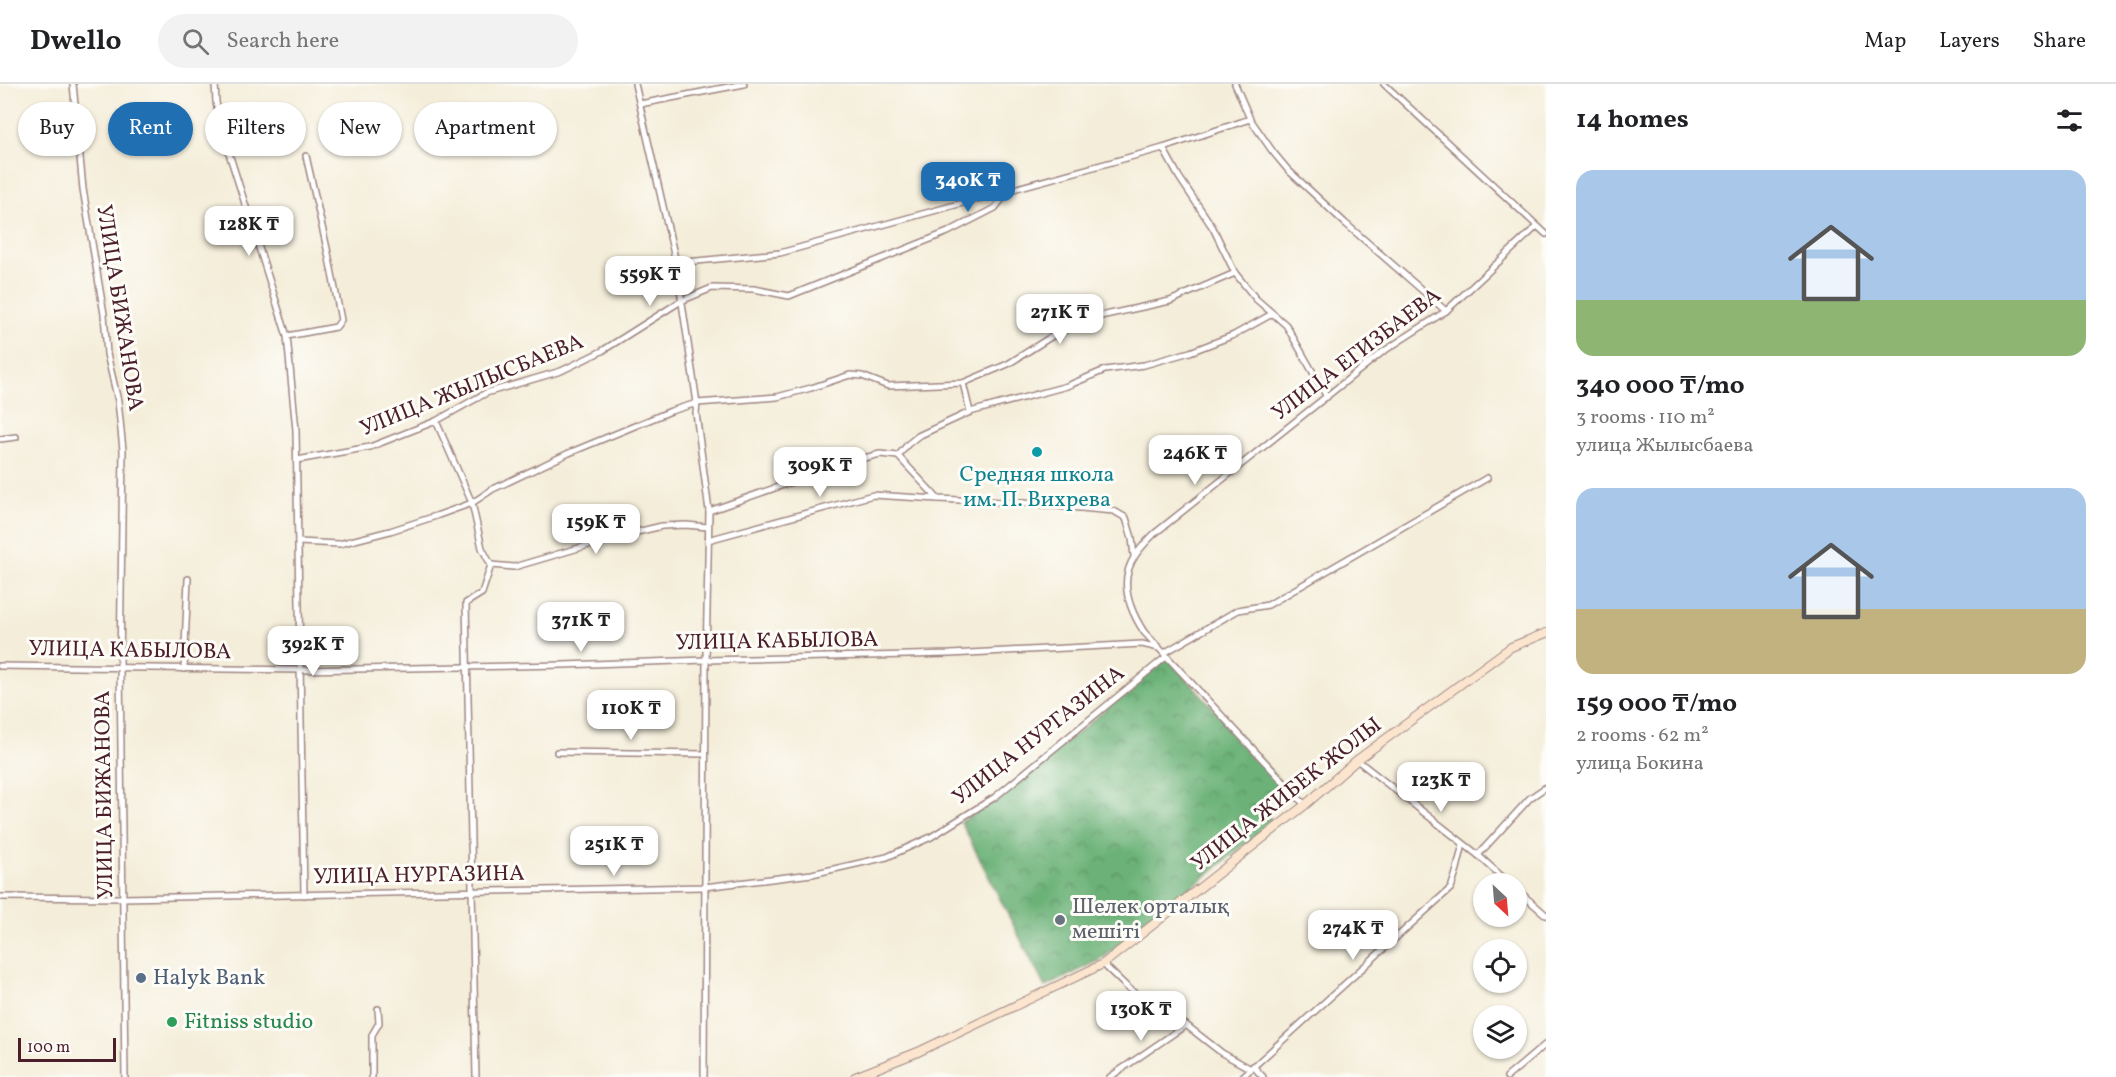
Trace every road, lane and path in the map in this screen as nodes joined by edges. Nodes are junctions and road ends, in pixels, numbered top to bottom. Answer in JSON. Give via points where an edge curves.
{"nodes":[{"id":1,"x":73,"y":84,"type":"edge"},
{"id":2,"x":215,"y":84,"type":"edge"},
{"id":3,"x":636,"y":84,"type":"edge"},
{"id":4,"x":744,"y":84,"type":"edge"},
{"id":5,"x":1235,"y":84,"type":"edge"},
{"id":6,"x":1384,"y":84,"type":"edge"},
{"id":7,"x":640,"y":104,"type":"junction"},
{"id":8,"x":1250,"y":119,"type":"junction"},
{"id":9,"x":1163,"y":148,"type":"junction"},
{"id":10,"x":306,"y":156,"type":"dead end"},
{"id":11,"x":1010,"y":189,"type":"junction"},
{"id":12,"x":1536,"y":227,"type":"junction"},
{"id":13,"x":1546,"y":234,"type":"edge"},
{"id":14,"x":676,"y":263,"type":"junction"},
{"id":15,"x":1235,"y":273,"type":"junction"},
{"id":16,"x":681,"y":301,"type":"junction"},
{"id":17,"x":1446,"y":311,"type":"junction"},
{"id":18,"x":1272,"y":314,"type":"junction"},
{"id":19,"x":287,"y":336,"type":"junction"},
{"id":20,"x":963,"y":383,"type":"junction"},
{"id":21,"x":1327,"y":397,"type":"junction"},
{"id":22,"x":697,"y":404,"type":"junction"},
{"id":23,"x":970,"y":412,"type":"junction"},
{"id":24,"x":436,"y":421,"type":"junction"},
{"id":25,"x":16,"y":437,"type":"dead end"},
{"id":26,"x":0,"y":439,"type":"edge"},
{"id":27,"x":898,"y":456,"type":"junction"},
{"id":28,"x":297,"y":460,"type":"junction"},
{"id":29,"x":1487,"y":478,"type":"dead end"},
{"id":30,"x":938,"y":499,"type":"junction"},
{"id":31,"x":472,"y":503,"type":"junction"},
{"id":32,"x":710,"y":511,"type":"junction"},
{"id":33,"x":708,"y":527,"type":"junction"},
{"id":34,"x":708,"y":540,"type":"junction"},
{"id":35,"x":298,"y":542,"type":"junction"},
{"id":36,"x":1134,"y":556,"type":"junction"},
{"id":37,"x":491,"y":565,"type":"junction"},
{"id":38,"x":188,"y":579,"type":"dead end"},
{"id":39,"x":1546,"y":633,"type":"edge"},
{"id":40,"x":1159,"y":648,"type":"junction"},
{"id":41,"x":1165,"y":655,"type":"junction"},
{"id":42,"x":706,"y":660,"type":"junction"},
{"id":43,"x":0,"y":666,"type":"edge"},
{"id":44,"x":120,"y":667,"type":"junction"},
{"id":45,"x":469,"y":667,"type":"junction"},
{"id":46,"x":184,"y":669,"type":"junction"},
{"id":47,"x":302,"y":670,"type":"junction"},
{"id":48,"x":557,"y":752,"type":"dead end"},
{"id":49,"x":705,"y":754,"type":"junction"},
{"id":50,"x":1357,"y":760,"type":"junction"},
{"id":51,"x":1546,"y":787,"type":"edge"},
{"id":52,"x":1305,"y":805,"type":"junction"},
{"id":53,"x":1462,"y":844,"type":"junction"},
{"id":54,"x":1478,"y":855,"type":"junction"},
{"id":55,"x":1498,"y":873,"type":"edge"},
{"id":56,"x":704,"y":887,"type":"junction"},
{"id":57,"x":473,"y":891,"type":"junction"},
{"id":58,"x":304,"y":895,"type":"junction"},
{"id":59,"x":0,"y":897,"type":"edge"},
{"id":60,"x":123,"y":898,"type":"junction"},
{"id":61,"x":1527,"y":899,"type":"edge"},
{"id":62,"x":1546,"y":915,"type":"edge"},
{"id":63,"x":1102,"y":964,"type":"junction"},
{"id":64,"x":378,"y":1009,"type":"dead end"},
{"id":65,"x":1186,"y":1025,"type":"junction"},
{"id":66,"x":1546,"y":1044,"type":"edge"},
{"id":67,"x":1252,"y":1067,"type":"junction"},
{"id":68,"x":125,"y":1077,"type":"edge"},
{"id":69,"x":372,"y":1077,"type":"edge"},
{"id":70,"x":476,"y":1077,"type":"edge"},
{"id":71,"x":704,"y":1077,"type":"edge"},
{"id":72,"x":855,"y":1077,"type":"edge"},
{"id":73,"x":1110,"y":1077,"type":"edge"},
{"id":74,"x":1242,"y":1077,"type":"edge"},
{"id":75,"x":1263,"y":1077,"type":"edge"},
{"id":76,"x":1507,"y":1077,"type":"edge"}],
"edges":[{"from":1,"to":44,"type":"street","name":"УЛИЦА БИЖАНОВА","via":[[83,189],[123,450]]},
{"from":2,"to":19,"type":"street","via":[[220,125]]},
{"from":3,"to":7,"type":"street"},
{"from":4,"to":7,"type":"street"},
{"from":5,"to":8,"type":"street"},
{"from":6,"to":12,"type":"street"},
{"from":7,"to":14,"type":"street"},
{"from":8,"to":9,"type":"street"},
{"from":8,"to":17,"type":"street","via":[[1304,186]]},
{"from":9,"to":11,"type":"street"},
{"from":9,"to":15,"type":"street","via":[[1213,228]]},
{"from":10,"to":19,"type":"street","via":[[341,321],[336,327]]},
{"from":11,"to":14,"type":"street","via":[[780,253]]},
{"from":11,"to":16,"type":"street","name":"УЛИЦА ЖЫЛЫСБАЕВА","via":[[994,208],[948,232],[789,296],[754,289],[712,288]]},
{"from":12,"to":13,"type":"street"},
{"from":12,"to":17,"type":"street","name":"УЛИЦА ЕГИЗБАЕВА"},
{"from":14,"to":16,"type":"street"},
{"from":15,"to":18,"type":"street"},
{"from":15,"to":20,"type":"street","via":[[1170,301],[1086,321],[1057,333],[1008,364]]},
{"from":16,"to":22,"type":"street"},
{"from":16,"to":24,"type":"street","name":"УЛИЦА ЖЫЛЫСБАЕВА","via":[[602,351],[561,371],[486,393]]},
{"from":17,"to":21,"type":"street","name":"УЛИЦА ЕГИЗБАЕВА","via":[[1381,353]]},
{"from":18,"to":21,"type":"street","via":[[1286,326]]},
{"from":18,"to":23,"type":"street","via":[[1190,352],[1144,365],[1105,370],[1067,386]]},
{"from":19,"to":28,"type":"street"},
{"from":20,"to":22,"type":"street","via":[[885,386],[867,377],[850,375],[777,397]]},
{"from":20,"to":23,"type":"street"},
{"from":21,"to":36,"type":"street","name":"УЛИЦА ЕГИЗБАЕВА","via":[[1154,534]]},
{"from":22,"to":31,"type":"street","via":[[569,453]]},
{"from":22,"to":32,"type":"street"},
{"from":23,"to":27,"type":"street","via":[[918,436]]},
{"from":24,"to":28,"type":"street","name":"УЛИЦА ЖЫЛЫСБАЕВА","via":[[370,447]]},
{"from":24,"to":31,"type":"street"},
{"from":25,"to":26,"type":"street"},
{"from":27,"to":30,"type":"street"},
{"from":27,"to":32,"type":"street","via":[[880,454],[852,461]]},
{"from":28,"to":35,"type":"street"},
{"from":29,"to":41,"type":"street","name":"УЛИЦА НУРГАЗИНА","via":[[1268,605],[1238,610]]},
{"from":30,"to":34,"type":"street","via":[[873,495]]},
{"from":30,"to":36,"type":"street","via":[[1114,511],[1126,518]]},
{"from":31,"to":35,"type":"street","via":[[390,531],[339,543]]},
{"from":31,"to":37,"type":"street","via":[[482,548]]},
{"from":32,"to":33,"type":"street"},
{"from":33,"to":34,"type":"street"},
{"from":33,"to":37,"type":"street","via":[[662,526],[514,567]]},
{"from":34,"to":42,"type":"street"},
{"from":35,"to":47,"type":"street"},
{"from":36,"to":40,"type":"street","name":"УЛИЦА ЕГИЗБАЕВА","via":[[1127,573],[1129,603],[1135,618]]},
{"from":37,"to":45,"type":"street","via":[[482,594],[466,603]]},
{"from":38,"to":46,"type":"street"},
{"from":39,"to":50,"type":"main road","name":"УЛИЦА ЖИБЕК ЖОЛЫ","via":[[1511,647]]},
{"from":40,"to":41,"type":"street","name":"УЛИЦА ЕГИЗБАЕВА"},
{"from":40,"to":42,"type":"street","name":"УЛИЦА КАБЫЛОВА","via":[[1142,644]]},
{"from":41,"to":52,"type":"street","name":"УЛИЦА ЕГИЗБАЕВА"},
{"from":41,"to":56,"type":"street","name":"УЛИЦА НУРГАЗИНА","via":[[995,797],[931,837],[887,856],[812,874]]},
{"from":42,"to":45,"type":"street","name":"УЛИЦА КАБЫЛОВА"},
{"from":42,"to":49,"type":"street"},
{"from":43,"to":44,"type":"street","name":"УЛИЦА КАБЫЛОВА"},
{"from":44,"to":46,"type":"street","name":"УЛИЦА КАБЫЛОВА"},
{"from":44,"to":60,"type":"street","name":"УЛИЦА БИЖАНОВА"},
{"from":45,"to":47,"type":"street","name":"УЛИЦА КАБЫЛОВА"},
{"from":45,"to":57,"type":"street"},
{"from":46,"to":47,"type":"street","name":"УЛИЦА КАБЫЛОВА"},
{"from":47,"to":58,"type":"street"},
{"from":48,"to":49,"type":"street"},
{"from":49,"to":56,"type":"street"},
{"from":50,"to":52,"type":"main road","name":"УЛИЦА ЖИБЕК ЖОЛЫ"},
{"from":50,"to":53,"type":"street"},
{"from":51,"to":54,"type":"street","via":[[1530,798]]},
{"from":52,"to":63,"type":"main road","name":"УЛИЦА ЖИБЕК ЖОЛЫ"},
{"from":53,"to":54,"type":"street"},
{"from":53,"to":67,"type":"street","via":[[1451,888]]},
{"from":54,"to":55,"type":"street"},
{"from":56,"to":57,"type":"street","name":"УЛИЦА НУРГАЗИНА"},
{"from":56,"to":71,"type":"street"},
{"from":57,"to":58,"type":"street","name":"УЛИЦА НУРГАЗИНА"},
{"from":57,"to":70,"type":"street"},
{"from":58,"to":60,"type":"street","name":"УЛИЦА НУРГАЗИНА"},
{"from":59,"to":60,"type":"street","name":"УЛИЦА НУРГАЗИНА"},
{"from":60,"to":68,"type":"street","name":"УЛИЦА БИЖАНОВА"},
{"from":61,"to":62,"type":"street"},
{"from":63,"to":65,"type":"street","via":[[1128,988]]},
{"from":63,"to":72,"type":"main road","name":"УЛИЦА ЖИБЕК ЖОЛЫ","via":[[918,1052]]},
{"from":64,"to":69,"type":"street","via":[[379,1023],[372,1035]]},
{"from":65,"to":67,"type":"street","via":[[1222,1053]]},
{"from":65,"to":73,"type":"street"},
{"from":66,"to":76,"type":"street"},
{"from":67,"to":74,"type":"street"},
{"from":67,"to":75,"type":"street"}]}
